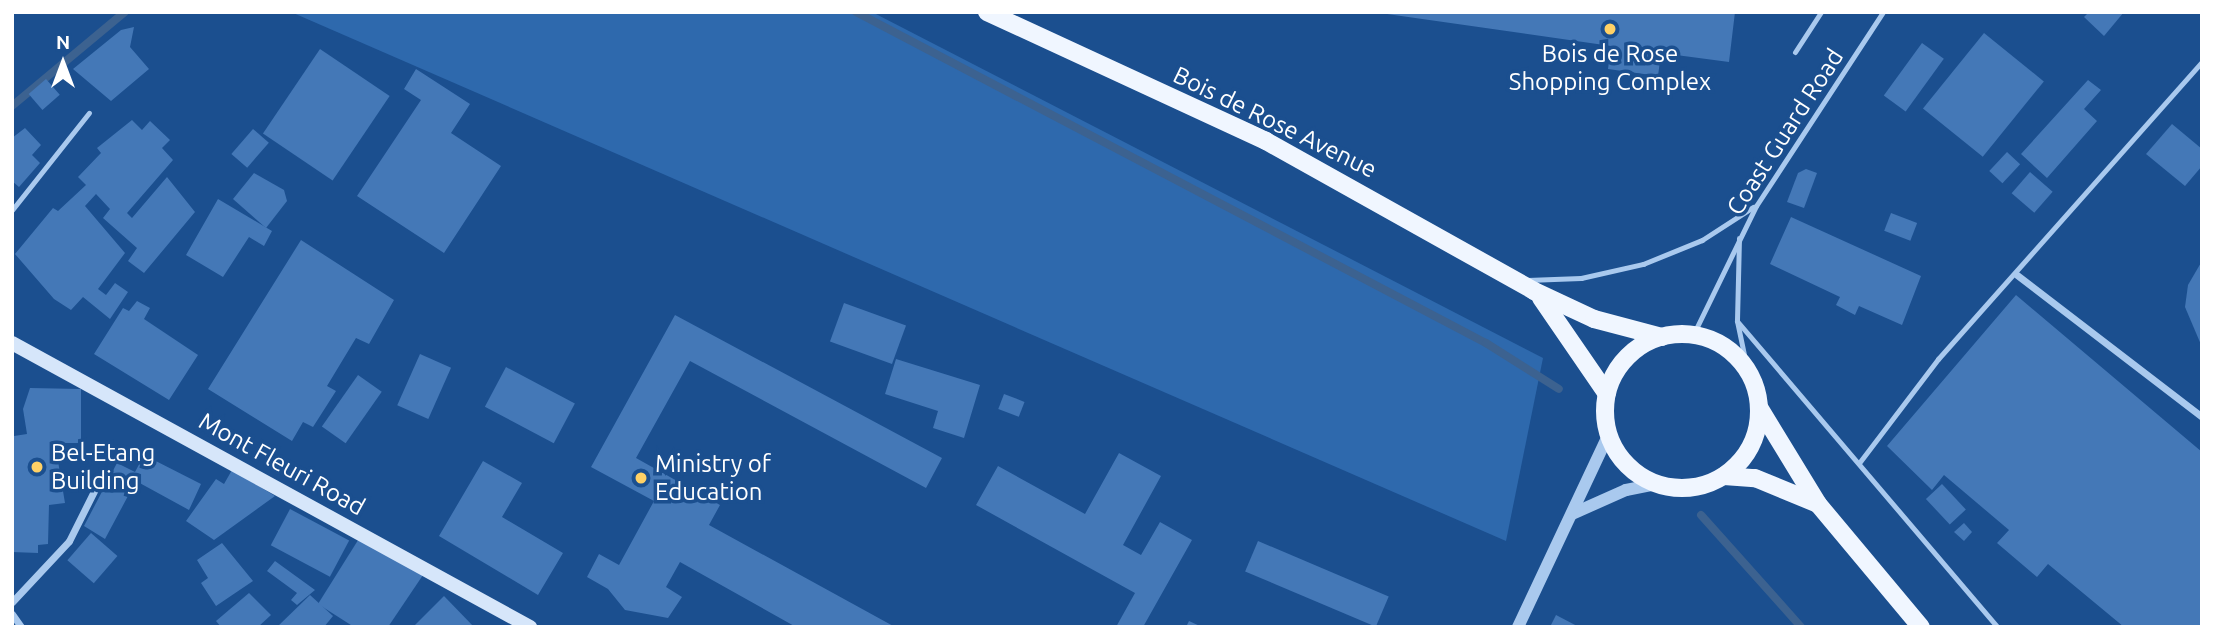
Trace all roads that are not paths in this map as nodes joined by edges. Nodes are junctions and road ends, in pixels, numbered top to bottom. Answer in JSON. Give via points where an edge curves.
{"nodes":[{"id":1,"x":987,"y":12,"type":"edge"},
{"id":2,"x":1821,"y":12,"type":"edge"},
{"id":3,"x":1883,"y":12,"type":"edge"},
{"id":4,"x":1795,"y":52,"type":"dead end"},
{"id":5,"x":2202,"y":62,"type":"edge"},
{"id":6,"x":89,"y":113,"type":"dead end"},
{"id":7,"x":1756,"y":206,"type":"junction"},
{"id":8,"x":12,"y":210,"type":"edge"},
{"id":9,"x":1740,"y":235,"type":"junction"},
{"id":10,"x":2017,"y":275,"type":"junction"},
{"id":11,"x":1517,"y":280,"type":"junction"},
{"id":12,"x":1534,"y":290,"type":"junction"},
{"id":13,"x":1737,"y":321,"type":"junction"},
{"id":14,"x":1693,"y":335,"type":"junction"},
{"id":15,"x":1662,"y":337,"type":"junction"},
{"id":16,"x":12,"y":343,"type":"edge"},
{"id":17,"x":1747,"y":369,"type":"junction"},
{"id":18,"x":1607,"y":394,"type":"junction"},
{"id":19,"x":1760,"y":409,"type":"junction"},
{"id":20,"x":2202,"y":417,"type":"edge"},
{"id":21,"x":1609,"y":434,"type":"junction"},
{"id":22,"x":1859,"y":463,"type":"junction"},
{"id":23,"x":1724,"y":476,"type":"junction"},
{"id":24,"x":1658,"y":484,"type":"junction"},
{"id":25,"x":96,"y":487,"type":"dead end"},
{"id":26,"x":1818,"y":504,"type":"junction"},
{"id":27,"x":1572,"y":514,"type":"junction"},
{"id":28,"x":12,"y":602,"type":"edge"},
{"id":29,"x":12,"y":614,"type":"edge"},
{"id":30,"x":21,"y":627,"type":"edge"},
{"id":31,"x":530,"y":627,"type":"edge"},
{"id":32,"x":1518,"y":627,"type":"edge"},
{"id":33,"x":1921,"y":627,"type":"edge"},
{"id":34,"x":1997,"y":627,"type":"edge"}],
"edges":[{"from":1,"to":11,"type":"main road","name":"Bois de Rose Avenue","via":[[1266,141]]},
{"from":2,"to":4,"type":"lane"},
{"from":3,"to":7,"type":"lane","name":"Coast Guard Road"},
{"from":5,"to":10,"type":"lane"},
{"from":6,"to":8,"type":"lane"},
{"from":7,"to":9,"type":"lane","name":"Coast Guard Road"},
{"from":7,"to":11,"type":"lane","via":[[1702,240],[1643,264],[1581,278]]},
{"from":9,"to":13,"type":"lane","name":"Coast Guard Road"},
{"from":9,"to":14,"type":"lane","name":"Coast Guard Road"},
{"from":10,"to":20,"type":"street"},
{"from":10,"to":22,"type":"lane","via":[[1938,359]]},
{"from":11,"to":12,"type":"main road","name":"Bois de Rose Avenue"},
{"from":12,"to":15,"type":"main road","name":"Bois de Rose Avenue","via":[[1594,319]]},
{"from":12,"to":18,"type":"main road","name":"Bois de Rose Avenue","via":[[1563,321]]},
{"from":13,"to":17,"type":"lane","name":"Coast Guard Road"},
{"from":13,"to":22,"type":"lane"},
{"from":14,"to":15,"type":"main road"},
{"from":14,"to":17,"type":"main road","via":[[1714,341]]},
{"from":15,"to":18,"type":"main road","via":[[1627,358]]},
{"from":16,"to":31,"type":"main road","name":"Mont Fleuri Road"},
{"from":17,"to":19,"type":"main road"},
{"from":18,"to":21,"type":"main road"},
{"from":19,"to":23,"type":"main road","via":[[1743,458]]},
{"from":19,"to":26,"type":"main road"},
{"from":21,"to":24,"type":"main road","via":[[1637,473]]},
{"from":21,"to":27,"type":"street"},
{"from":22,"to":34,"type":"lane"},
{"from":23,"to":24,"type":"main road","via":[[1692,488]]},
{"from":23,"to":26,"type":"main road","via":[[1755,478]]},
{"from":24,"to":27,"type":"street","via":[[1626,490]]},
{"from":25,"to":28,"type":"street","via":[[69,541]]},
{"from":26,"to":33,"type":"main road"},
{"from":27,"to":32,"type":"street"},
{"from":29,"to":30,"type":"street"}]}
